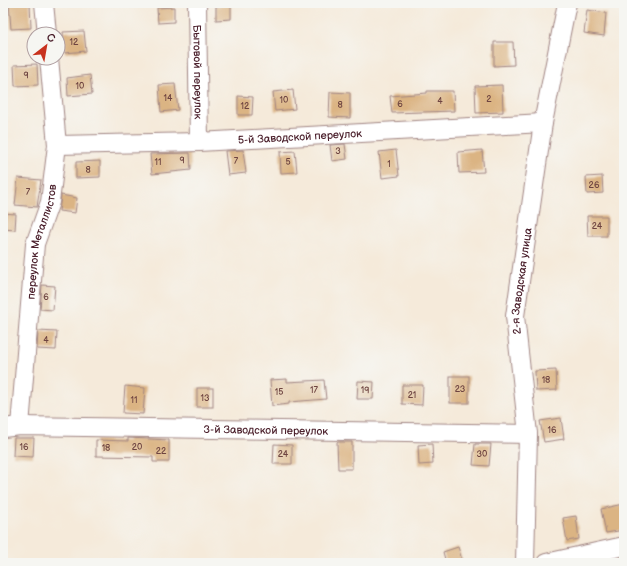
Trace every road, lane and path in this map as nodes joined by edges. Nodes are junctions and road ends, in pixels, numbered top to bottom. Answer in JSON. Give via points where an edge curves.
{"nodes":[{"id":1,"x":44,"y":3,"type":"edge"},
{"id":2,"x":197,"y":3,"type":"edge"},
{"id":3,"x":567,"y":3,"type":"edge"},
{"id":4,"x":46,"y":26,"type":"edge"},
{"id":5,"x":50,"y":66,"type":"edge"},
{"id":6,"x":543,"y":123,"type":"junction"},
{"id":7,"x":199,"y":142,"type":"junction"},
{"id":8,"x":57,"y":145,"type":"junction"},
{"id":9,"x":12,"y":427,"type":"edge"},
{"id":10,"x":528,"y":434,"type":"junction"},
{"id":11,"x":624,"y":546,"type":"edge"},
{"id":12,"x":525,"y":563,"type":"edge"},
{"id":13,"x":546,"y":563,"type":"edge"}],
"edges":[{"from":1,"to":4,"type":"street"},
{"from":2,"to":7,"type":"street","name":"Бытовой переулок"},
{"from":3,"to":6,"type":"street","name":"2-я Заводская улица"},
{"from":5,"to":8,"type":"street","name":"переулок Металлистов"},
{"from":6,"to":7,"type":"street","name":"5-й Заводской переулок"},
{"from":6,"to":10,"type":"street","name":"2-я Заводская улица","via":[[515,316]]},
{"from":7,"to":8,"type":"street","name":"5-й Заводской переулок"},
{"from":8,"to":9,"type":"street","name":"переулок Металлистов","via":[[50,202],[36,244]]},
{"from":9,"to":10,"type":"street","name":"3-й Заводской переулок"},
{"from":10,"to":12,"type":"street","name":"2-я Заводская улица"},
{"from":11,"to":13,"type":"street"}]}
